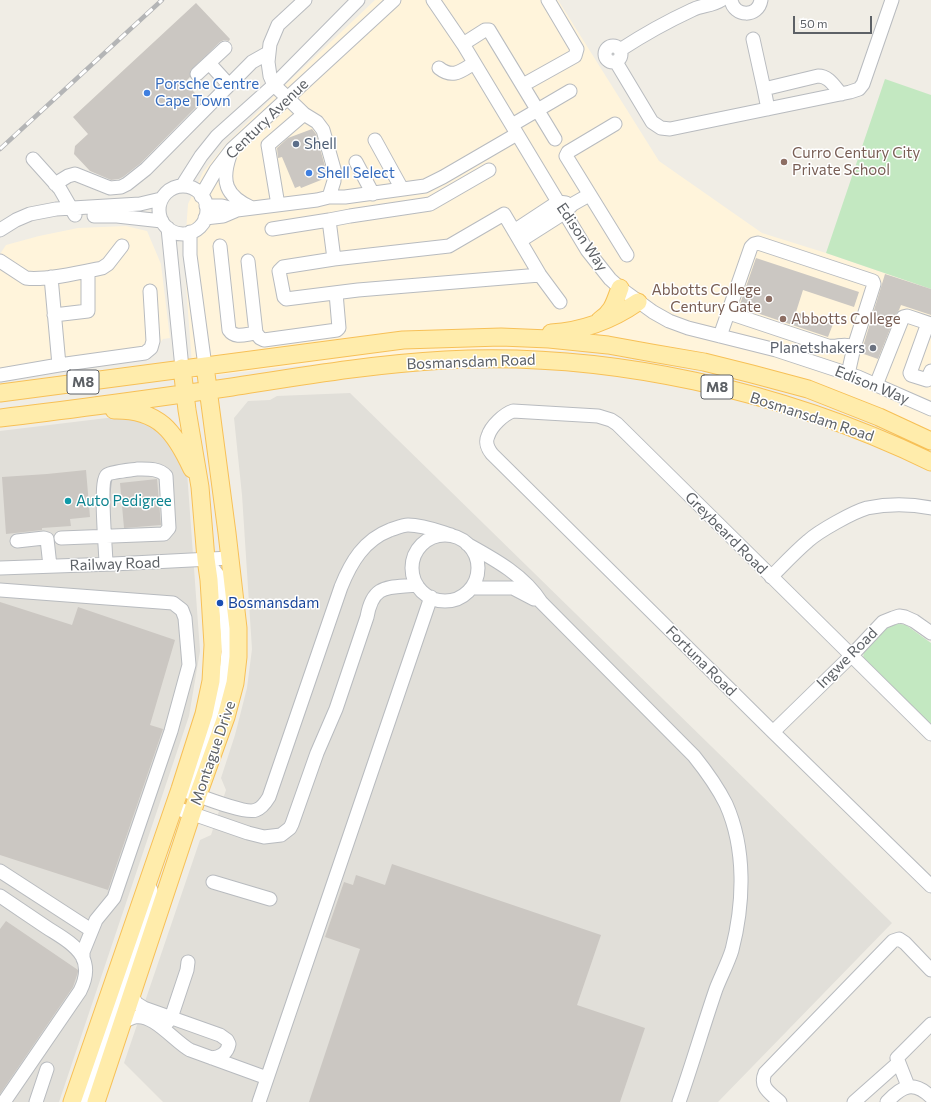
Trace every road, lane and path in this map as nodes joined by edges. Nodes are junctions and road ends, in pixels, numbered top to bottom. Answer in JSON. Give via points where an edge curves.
{"nodes":[{"id":1,"x":304,"y":0,"type":"edge"},
{"id":2,"x":358,"y":0,"type":"edge"},
{"id":3,"x":394,"y":0,"type":"edge"},
{"id":4,"x":433,"y":0,"type":"edge"},
{"id":5,"x":548,"y":0,"type":"edge"},
{"id":6,"x":892,"y":0,"type":"edge"},
{"id":7,"x":718,"y":2,"type":"edge"},
{"id":8,"x":762,"y":3,"type":"edge"},
{"id":9,"x":733,"y":5,"type":"edge"},
{"id":10,"x":753,"y":38,"type":"dead end"},
{"id":11,"x":463,"y":44,"type":"junction"},
{"id":12,"x":226,"y":48,"type":"dead end"},
{"id":13,"x":268,"y":53,"type":"junction"},
{"id":14,"x":209,"y":63,"type":"junction"},
{"id":15,"x":474,"y":63,"type":"junction"},
{"id":16,"x":439,"y":68,"type":"dead end"},
{"id":17,"x":196,"y":74,"type":"dead end"},
{"id":18,"x":229,"y":85,"type":"junction"},
{"id":19,"x":274,"y":85,"type":"junction"},
{"id":20,"x":523,"y":86,"type":"junction"},
{"id":21,"x":764,"y":88,"type":"junction"},
{"id":22,"x":570,"y":91,"type":"dead end"},
{"id":23,"x":841,"y":94,"type":"junction"},
{"id":24,"x":288,"y":98,"type":"junction"},
{"id":25,"x":768,"y":109,"type":"junction"},
{"id":26,"x":538,"y":110,"type":"junction"},
{"id":27,"x":304,"y":114,"type":"junction"},
{"id":28,"x":615,"y":124,"type":"dead end"},
{"id":29,"x":514,"y":130,"type":"junction"},
{"id":30,"x":555,"y":139,"type":"dead end"},
{"id":31,"x":375,"y":140,"type":"dead end"},
{"id":32,"x":232,"y":149,"type":"junction"},
{"id":33,"x":33,"y":159,"type":"dead end"},
{"id":34,"x":356,"y":162,"type":"dead end"},
{"id":35,"x":489,"y":170,"type":"dead end"},
{"id":36,"x":56,"y":184,"type":"junction"},
{"id":37,"x":182,"y":186,"type":"junction"},
{"id":38,"x":402,"y":190,"type":"junction"},
{"id":39,"x":372,"y":194,"type":"junction"},
{"id":40,"x":589,"y":195,"type":"junction"},
{"id":41,"x":329,"y":197,"type":"junction"},
{"id":42,"x":161,"y":199,"type":"junction"},
{"id":43,"x":278,"y":205,"type":"junction"},
{"id":44,"x":565,"y":206,"type":"junction"},
{"id":45,"x":204,"y":207,"type":"junction"},
{"id":46,"x":252,"y":208,"type":"junction"},
{"id":47,"x":73,"y":212,"type":"junction"},
{"id":48,"x":329,"y":220,"type":"junction"},
{"id":49,"x":165,"y":225,"type":"junction"},
{"id":50,"x":272,"y":229,"type":"dead end"},
{"id":51,"x":0,"y":230,"type":"edge"},
{"id":52,"x":190,"y":232,"type":"junction"},
{"id":53,"x":517,"y":236,"type":"junction"},
{"id":54,"x":122,"y":246,"type":"dead end"},
{"id":55,"x":220,"y":246,"type":"dead end"},
{"id":56,"x":627,"y":255,"type":"dead end"},
{"id":57,"x":334,"y":259,"type":"junction"},
{"id":58,"x":0,"y":261,"type":"edge"},
{"id":59,"x":248,"y":261,"type":"dead end"},
{"id":60,"x":88,"y":271,"type":"junction"},
{"id":61,"x":540,"y":275,"type":"junction"},
{"id":62,"x":51,"y":276,"type":"junction"},
{"id":63,"x":620,"y":288,"type":"junction"},
{"id":64,"x":150,"y":291,"type":"dead end"},
{"id":65,"x":336,"y":293,"type":"junction"},
{"id":66,"x":560,"y":302,"type":"dead end"},
{"id":67,"x":638,"y":302,"type":"junction"},
{"id":68,"x":729,"y":313,"type":"junction"},
{"id":69,"x":54,"y":315,"type":"junction"},
{"id":70,"x":930,"y":324,"type":"edge"},
{"id":71,"x":591,"y":325,"type":"junction"},
{"id":72,"x":256,"y":333,"type":"junction"},
{"id":73,"x":720,"y":336,"type":"junction"},
{"id":74,"x":501,"y":337,"type":"junction"},
{"id":75,"x":854,"y":347,"type":"junction"},
{"id":76,"x":59,"y":365,"type":"junction"},
{"id":77,"x":182,"y":368,"type":"junction"},
{"id":78,"x":931,"y":371,"type":"edge"},
{"id":79,"x":848,"y":374,"type":"junction"},
{"id":80,"x":0,"y":375,"type":"edge"},
{"id":81,"x":207,"y":378,"type":"junction"},
{"id":82,"x":876,"y":385,"type":"junction"},
{"id":83,"x":0,"y":393,"type":"edge"},
{"id":84,"x":185,"y":393,"type":"junction"},
{"id":85,"x":931,"y":409,"type":"edge"},
{"id":86,"x":48,"y":412,"type":"junction"},
{"id":87,"x":0,"y":418,"type":"edge"},
{"id":88,"x":492,"y":429,"type":"joint"},
{"id":89,"x":931,"y":441,"type":"edge"},
{"id":90,"x":931,"y":462,"type":"edge"},
{"id":91,"x":200,"y":487,"type":"junction"},
{"id":92,"x":931,"y":508,"type":"edge"},
{"id":93,"x":451,"y":535,"type":"junction"},
{"id":94,"x":105,"y":537,"type":"junction"},
{"id":95,"x":61,"y":538,"type":"dead end"},
{"id":96,"x":17,"y":541,"type":"dead end"},
{"id":97,"x":468,"y":544,"type":"junction"},
{"id":98,"x":230,"y":558,"type":"junction"},
{"id":99,"x":206,"y":559,"type":"junction"},
{"id":100,"x":106,"y":564,"type":"junction"},
{"id":101,"x":50,"y":566,"type":"junction"},
{"id":102,"x":0,"y":568,"type":"edge"},
{"id":103,"x":771,"y":577,"type":"junction"},
{"id":104,"x":417,"y":585,"type":"junction"},
{"id":105,"x":472,"y":588,"type":"junction"},
{"id":106,"x":0,"y":590,"type":"edge"},
{"id":107,"x":431,"y":597,"type":"junction"},
{"id":108,"x":541,"y":602,"type":"junction"},
{"id":109,"x":931,"y":633,"type":"edge"},
{"id":110,"x":851,"y":656,"type":"junction"},
{"id":111,"x":773,"y":732,"type":"junction"},
{"id":112,"x":931,"y":734,"type":"edge"},
{"id":113,"x":180,"y":789,"type":"junction"},
{"id":114,"x":198,"y":795,"type":"junction"},
{"id":115,"x":173,"y":807,"type":"junction"},
{"id":116,"x":192,"y":814,"type":"junction"},
{"id":117,"x":0,"y":871,"type":"edge"},
{"id":118,"x":213,"y":882,"type":"dead end"},
{"id":119,"x":148,"y":884,"type":"junction"},
{"id":120,"x":931,"y":886,"type":"edge"},
{"id":121,"x":0,"y":896,"type":"edge"},
{"id":122,"x":270,"y":899,"type":"dead end"},
{"id":123,"x":91,"y":930,"type":"junction"},
{"id":124,"x":83,"y":959,"type":"junction"},
{"id":125,"x":186,"y":962,"type":"dead end"},
{"id":126,"x":931,"y":970,"type":"edge"},
{"id":127,"x":132,"y":995,"type":"junction"},
{"id":128,"x":165,"y":1020,"type":"junction"},
{"id":129,"x":123,"y":1022,"type":"junction"},
{"id":130,"x":931,"y":1024,"type":"edge"},
{"id":131,"x":212,"y":1058,"type":"junction"},
{"id":132,"x":898,"y":1063,"type":"junction"},
{"id":133,"x":47,"y":1069,"type":"dead end"},
{"id":134,"x":267,"y":1078,"type":"junction"},
{"id":135,"x":908,"y":1086,"type":"junction"},
{"id":136,"x":931,"y":1097,"type":"edge"},
{"id":137,"x":4,"y":1102,"type":"edge"},
{"id":138,"x":36,"y":1102,"type":"edge"},
{"id":139,"x":72,"y":1102,"type":"edge"},
{"id":140,"x":83,"y":1102,"type":"edge"},
{"id":141,"x":96,"y":1102,"type":"edge"},
{"id":142,"x":259,"y":1102,"type":"edge"},
{"id":143,"x":679,"y":1102,"type":"edge"},
{"id":144,"x":780,"y":1102,"type":"edge"},
{"id":145,"x":854,"y":1102,"type":"edge"},
{"id":146,"x":887,"y":1102,"type":"edge"}],
"edges":[{"from":1,"to":13,"type":"street","via":[[278,25]]},
{"from":2,"to":19,"type":"street","name":"Century Avenue"},
{"from":3,"to":24,"type":"street","name":"Century Avenue"},
{"from":4,"to":11,"type":"street","name":"Edison Way"},
{"from":5,"to":20,"type":"street","via":[[577,53]]},
{"from":6,"to":23,"type":"street","via":[[863,84],[858,89]]},
{"from":7,"to":9,"type":"street"},
{"from":7,"to":25,"type":"street","via":[[694,9],[663,23],[618,56],[652,122],[661,128],[670,129]]},
{"from":8,"to":9,"type":"street","via":[[754,11],[744,14]]},
{"from":10,"to":21,"type":"street"},
{"from":11,"to":15,"type":"street","name":"Edison Way"},
{"from":11,"to":20,"type":"street","via":[[488,30]]},
{"from":12,"to":14,"type":"street"},
{"from":13,"to":18,"type":"street","via":[[252,62]]},
{"from":13,"to":19,"type":"street","via":[[270,76]]},
{"from":14,"to":17,"type":"street"},
{"from":14,"to":18,"type":"street"},
{"from":15,"to":16,"type":"street","via":[[452,74]]},
{"from":15,"to":29,"type":"street","name":"Edison Way"},
{"from":18,"to":36,"type":"street","via":[[127,184],[110,188],[75,174]]},
{"from":19,"to":24,"type":"street"},
{"from":19,"to":37,"type":"street","name":"Century Avenue","via":[[210,143]]},
{"from":20,"to":26,"type":"street"},
{"from":21,"to":23,"type":"street","via":[[821,76],[830,80]]},
{"from":21,"to":25,"type":"street"},
{"from":22,"to":26,"type":"street"},
{"from":23,"to":25,"type":"street"},
{"from":24,"to":27,"type":"street"},
{"from":24,"to":32,"type":"street","name":"Century Avenue"},
{"from":26,"to":29,"type":"street"},
{"from":26,"to":30,"type":"street"},
{"from":27,"to":41,"type":"street","via":[[320,127],[327,142],[334,169],[334,181]]},
{"from":27,"to":43,"type":"street","via":[[268,145]]},
{"from":28,"to":40,"type":"street","via":[[566,155]]},
{"from":29,"to":38,"type":"street","via":[[430,184]]},
{"from":29,"to":44,"type":"street","name":"Edison Way"},
{"from":31,"to":38,"type":"street"},
{"from":32,"to":45,"type":"street","name":"Century Avenue","via":[[216,170]]},
{"from":32,"to":46,"type":"street","via":[[226,171],[226,183],[237,200]]},
{"from":33,"to":36,"type":"street"},
{"from":34,"to":39,"type":"street"},
{"from":35,"to":48,"type":"street","via":[[430,204]]},
{"from":36,"to":47,"type":"street"},
{"from":37,"to":42,"type":"street","via":[[171,189]]},
{"from":37,"to":45,"type":"street","via":[[193,188]]},
{"from":38,"to":39,"type":"street"},
{"from":39,"to":41,"type":"street"},
{"from":40,"to":44,"type":"street"},
{"from":40,"to":56,"type":"street"},
{"from":41,"to":43,"type":"street"},
{"from":42,"to":47,"type":"street"},
{"from":42,"to":49,"type":"street","via":[[159,209]]},
{"from":43,"to":46,"type":"street"},
{"from":44,"to":53,"type":"street"},
{"from":44,"to":63,"type":"street","name":"Edison Way","via":[[587,250]]},
{"from":45,"to":46,"type":"street","via":[[222,206],[237,210]]},
{"from":45,"to":52,"type":"street","via":[[199,227]]},
{"from":47,"to":49,"type":"street","via":[[117,216]]},
{"from":47,"to":51,"type":"street"},
{"from":48,"to":50,"type":"street"},
{"from":48,"to":57,"type":"street"},
{"from":49,"to":52,"type":"street","via":[[179,233]]},
{"from":49,"to":77,"type":"street"},
{"from":52,"to":81,"type":"street","via":[[190,254]]},
{"from":53,"to":57,"type":"street","via":[[506,216],[502,214],[449,246]]},
{"from":53,"to":61,"type":"street"},
{"from":54,"to":60,"type":"street","via":[[106,266]]},
{"from":55,"to":72,"type":"street","via":[[230,333],[237,336]]},
{"from":57,"to":65,"type":"street","via":[[283,267],[280,271],[286,299]]},
{"from":58,"to":62,"type":"street","via":[[26,278]]},
{"from":59,"to":72,"type":"street"},
{"from":60,"to":62,"type":"street"},
{"from":60,"to":69,"type":"street","via":[[88,311]]},
{"from":61,"to":65,"type":"street"},
{"from":61,"to":66,"type":"street"},
{"from":62,"to":69,"type":"street"},
{"from":63,"to":67,"type":"street","name":"Edison Way"},
{"from":63,"to":71,"type":"main road","via":[[611,311]]},
{"from":64,"to":76,"type":"street","via":[[152,341],[148,351]]},
{"from":65,"to":72,"type":"street","via":[[339,328],[337,330],[264,340]]},
{"from":67,"to":71,"type":"main road","via":[[615,316]]},
{"from":67,"to":73,"type":"street","name":"Edison Way","via":[[669,321]]},
{"from":68,"to":73,"type":"street"},
{"from":68,"to":75,"type":"street","via":[[828,346],[845,344]]},
{"from":68,"to":75,"type":"street","via":[[751,247],[758,243],[874,281]]},
{"from":69,"to":76,"type":"street"},
{"from":70,"to":78,"type":"street","via":[[910,373],[927,380]]},
{"from":70,"to":82,"type":"street","via":[[903,317]]},
{"from":71,"to":74,"type":"main road","via":[[558,332]]},
{"from":73,"to":79,"type":"street","name":"Edison Way","via":[[776,350]]},
{"from":74,"to":81,"type":"main road","name":"Bosmansdam Road","number":"M8","via":[[403,340]]},
{"from":74,"to":89,"type":"main road","name":"Bosmansdam Road","number":"M8","via":[[608,345],[704,362],[808,389]]},
{"from":75,"to":79,"type":"street"},
{"from":76,"to":80,"type":"street"},
{"from":77,"to":81,"type":"main road","name":"Bosmansdam Road","number":"M8"},
{"from":77,"to":83,"type":"main road","name":"Bosmansdam Road","number":"M8"},
{"from":77,"to":84,"type":"main road","name":"Montague Drive"},
{"from":79,"to":82,"type":"street","name":"Edison Way"},
{"from":81,"to":84,"type":"main road","name":"Bosmansdam Road","number":"M8"},
{"from":81,"to":90,"type":"main road","name":"Bosmansdam Road","number":"M8","via":[[298,369],[348,369],[447,360],[550,360],[594,364],[698,382],[792,408],[868,434]]},
{"from":81,"to":98,"type":"main road","name":"Montague Drive"},
{"from":82,"to":85,"type":"street","name":"Edison Way"},
{"from":84,"to":86,"type":"main road","name":"Bosmansdam Road","number":"M8"},
{"from":84,"to":91,"type":"main road","name":"Montague Drive"},
{"from":86,"to":87,"type":"main road","name":"Bosmansdam Road","number":"M8"},
{"from":86,"to":91,"type":"main road","via":[[120,410],[150,416],[176,438]]},
{"from":88,"to":103,"type":"street","name":"Greybeard Road","via":[[507,413],[513,411],[598,416],[611,420]]},
{"from":88,"to":111,"type":"street","name":"Fortuna Road","via":[[487,437],[487,445],[492,454]]},
{"from":91,"to":99,"type":"main road","name":"Montague Drive"},
{"from":92,"to":103,"type":"street","via":[[891,505],[866,508],[809,540]]},
{"from":93,"to":97,"type":"street"},
{"from":93,"to":104,"type":"street","via":[[430,538],[421,545],[412,564]]},
{"from":93,"to":114,"type":"street","via":[[408,525],[383,532],[363,547],[341,587],[269,797],[256,810],[246,811]]},
{"from":94,"to":94,"type":"street","via":[[166,533],[169,528],[164,473],[158,470],[136,469],[106,475],[103,485]]},
{"from":94,"to":95,"type":"street"},
{"from":94,"to":100,"type":"street"},
{"from":96,"to":101,"type":"street","via":[[47,539]]},
{"from":97,"to":105,"type":"street","via":[[477,560],[478,569]]},
{"from":97,"to":108,"type":"street","via":[[519,578]]},
{"from":98,"to":99,"type":"street","name":"Railway Road"},
{"from":98,"to":114,"type":"main road","name":"Montague Drive","via":[[238,628],[238,657],[231,699]]},
{"from":99,"to":100,"type":"street","name":"Railway Road"},
{"from":99,"to":113,"type":"main road","name":"Montague Drive","via":[[213,662],[204,714]]},
{"from":100,"to":101,"type":"street","name":"Railway Road"},
{"from":101,"to":102,"type":"street","name":"Railway Road"},
{"from":103,"to":110,"type":"street","name":"Greybeard Road"},
{"from":104,"to":107,"type":"street","via":[[422,592]]},
{"from":104,"to":116,"type":"street","via":[[384,589],[372,597],[336,709],[290,828],[281,835],[264,837]]},
{"from":105,"to":107,"type":"street","via":[[456,599],[447,601]]},
{"from":105,"to":108,"type":"street","via":[[513,588]]},
{"from":106,"to":123,"type":"street","via":[[173,603],[182,610],[185,618],[189,665],[171,731],[114,898],[102,911]]},
{"from":107,"to":134,"type":"street"},
{"from":108,"to":143,"type":"street","via":[[694,756],[711,777],[726,804],[735,830],[740,854],[741,883],[738,921],[732,951],[716,989]]},
{"from":109,"to":110,"type":"street","name":"Ingwe Road","via":[[914,621],[899,616],[883,622]]},
{"from":110,"to":111,"type":"street","name":"Ingwe Road"},
{"from":110,"to":112,"type":"street","name":"Greybeard Road"},
{"from":111,"to":120,"type":"street","name":"Fortuna Road"},
{"from":113,"to":114,"type":"street"},
{"from":113,"to":115,"type":"main road","name":"Montague Drive"},
{"from":114,"to":116,"type":"main road","name":"Montague Drive"},
{"from":115,"to":116,"type":"street"},
{"from":115,"to":119,"type":"main road","name":"Montague Drive"},
{"from":116,"to":127,"type":"main road","name":"Montague Drive"},
{"from":117,"to":123,"type":"street"},
{"from":118,"to":122,"type":"street"},
{"from":119,"to":139,"type":"main road","name":"Montague Drive"},
{"from":119,"to":140,"type":"street","via":[[152,898]]},
{"from":121,"to":124,"type":"street","via":[[71,944]]},
{"from":123,"to":124,"type":"street"},
{"from":124,"to":137,"type":"street","via":[[86,973],[80,991]]},
{"from":125,"to":128,"type":"street","via":[[187,970]]},
{"from":126,"to":144,"type":"street","via":[[905,943],[899,939],[893,941],[765,1073],[763,1085]]},
{"from":127,"to":128,"type":"street","via":[[140,1006]]},
{"from":127,"to":129,"type":"main road","name":"Montague Drive"},
{"from":128,"to":129,"type":"street","via":[[155,1023],[142,1017],[134,1017]]},
{"from":128,"to":131,"type":"street","via":[[184,1047]]},
{"from":128,"to":131,"type":"street","via":[[225,1038],[228,1044],[226,1052]]},
{"from":129,"to":141,"type":"main road","name":"Montague Drive"},
{"from":130,"to":132,"type":"street","via":[[898,1056]]},
{"from":131,"to":134,"type":"street"},
{"from":132,"to":135,"type":"street"},
{"from":132,"to":145,"type":"street"},
{"from":133,"to":138,"type":"street"},
{"from":134,"to":142,"type":"street"},
{"from":135,"to":136,"type":"street","via":[[917,1087]]},
{"from":135,"to":146,"type":"street","via":[[895,1093]]}]}
